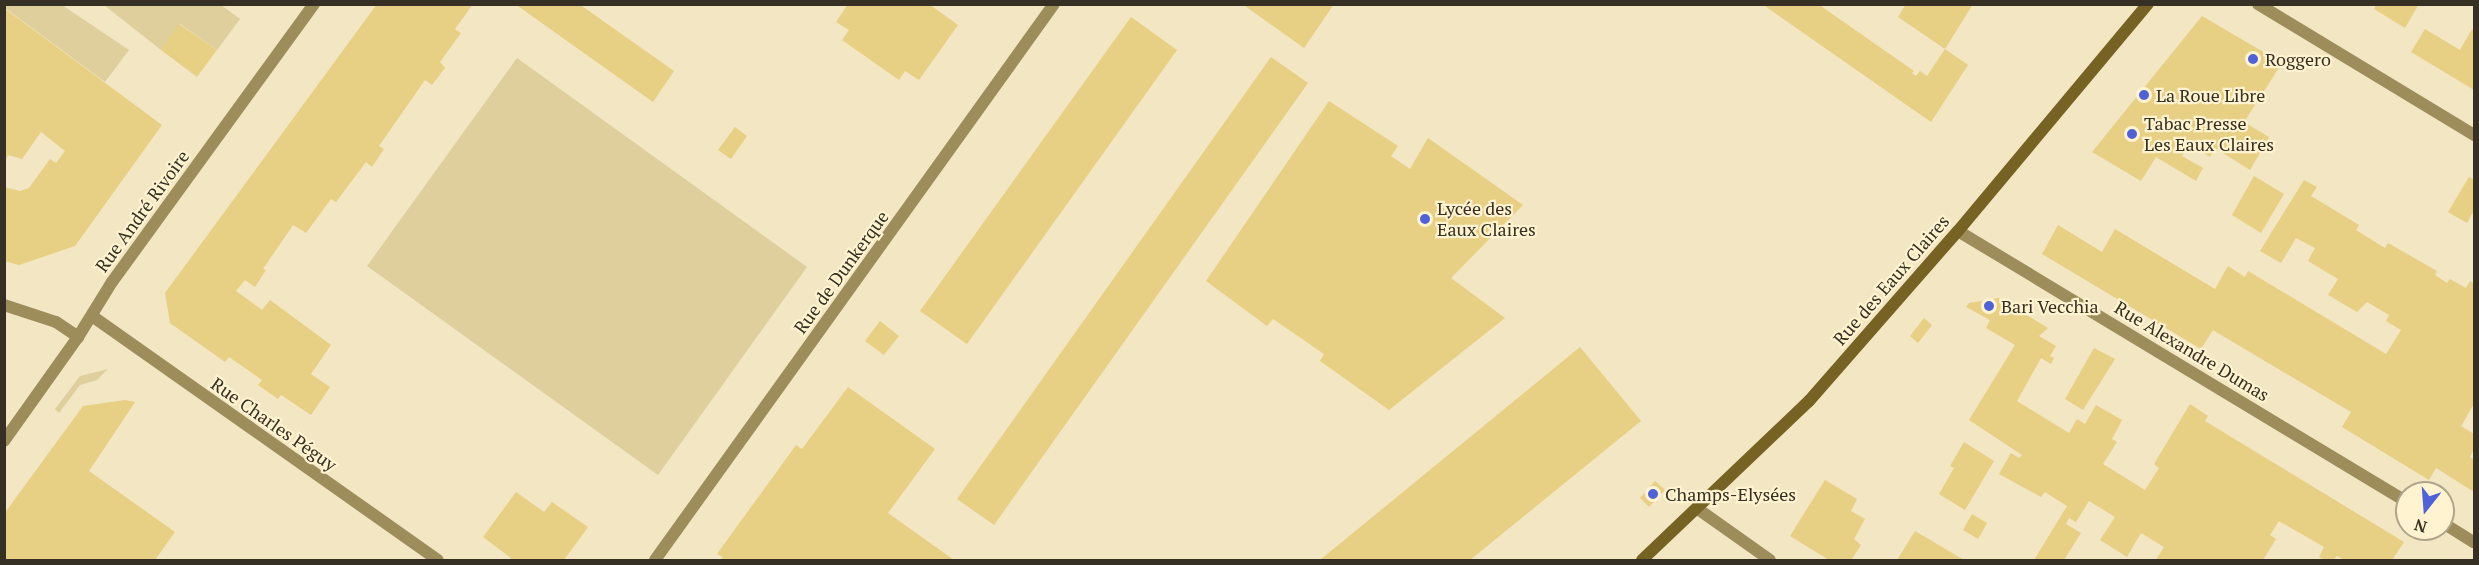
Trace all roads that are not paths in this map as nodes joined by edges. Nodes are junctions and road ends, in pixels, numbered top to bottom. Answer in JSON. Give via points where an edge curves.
{"nodes":[{"id":1,"x":314,"y":4,"type":"edge"},
{"id":2,"x":1054,"y":4,"type":"edge"},
{"id":3,"x":2148,"y":4,"type":"edge"},
{"id":4,"x":2258,"y":4,"type":"edge"},
{"id":5,"x":2475,"y":135,"type":"edge"},
{"id":6,"x":1958,"y":231,"type":"junction"},
{"id":7,"x":4,"y":305,"type":"edge"},
{"id":8,"x":92,"y":316,"type":"junction"},
{"id":9,"x":78,"y":337,"type":"junction"},
{"id":10,"x":4,"y":441,"type":"edge"},
{"id":11,"x":2395,"y":494,"type":"edge"},
{"id":12,"x":1698,"y":509,"type":"junction"},
{"id":13,"x":2455,"y":530,"type":"edge"},
{"id":14,"x":2475,"y":542,"type":"edge"},
{"id":15,"x":438,"y":561,"type":"edge"},
{"id":16,"x":655,"y":561,"type":"edge"},
{"id":17,"x":1642,"y":561,"type":"edge"},
{"id":18,"x":1770,"y":561,"type":"edge"}],
"edges":[{"from":1,"to":8,"type":"street","name":"Rue André Rivoire","via":[[112,282]]},
{"from":2,"to":16,"type":"street","name":"Rue de Dunkerque"},
{"from":3,"to":6,"type":"street","name":"Rue des Eaux Claires"},
{"from":4,"to":5,"type":"street"},
{"from":6,"to":11,"type":"street","name":"Rue Alexandre Dumas"},
{"from":6,"to":12,"type":"street","name":"Rue des Eaux Claires","via":[[1809,401]]},
{"from":7,"to":9,"type":"street","via":[[56,322]]},
{"from":8,"to":9,"type":"street","name":"Rue André Rivoire"},
{"from":8,"to":15,"type":"street","name":"Rue Charles Péguy"},
{"from":9,"to":10,"type":"street","name":"Rue André Rivoire"},
{"from":12,"to":17,"type":"street","name":"Rue des Eaux Claires"},
{"from":12,"to":18,"type":"street"},
{"from":13,"to":14,"type":"street"}]}
